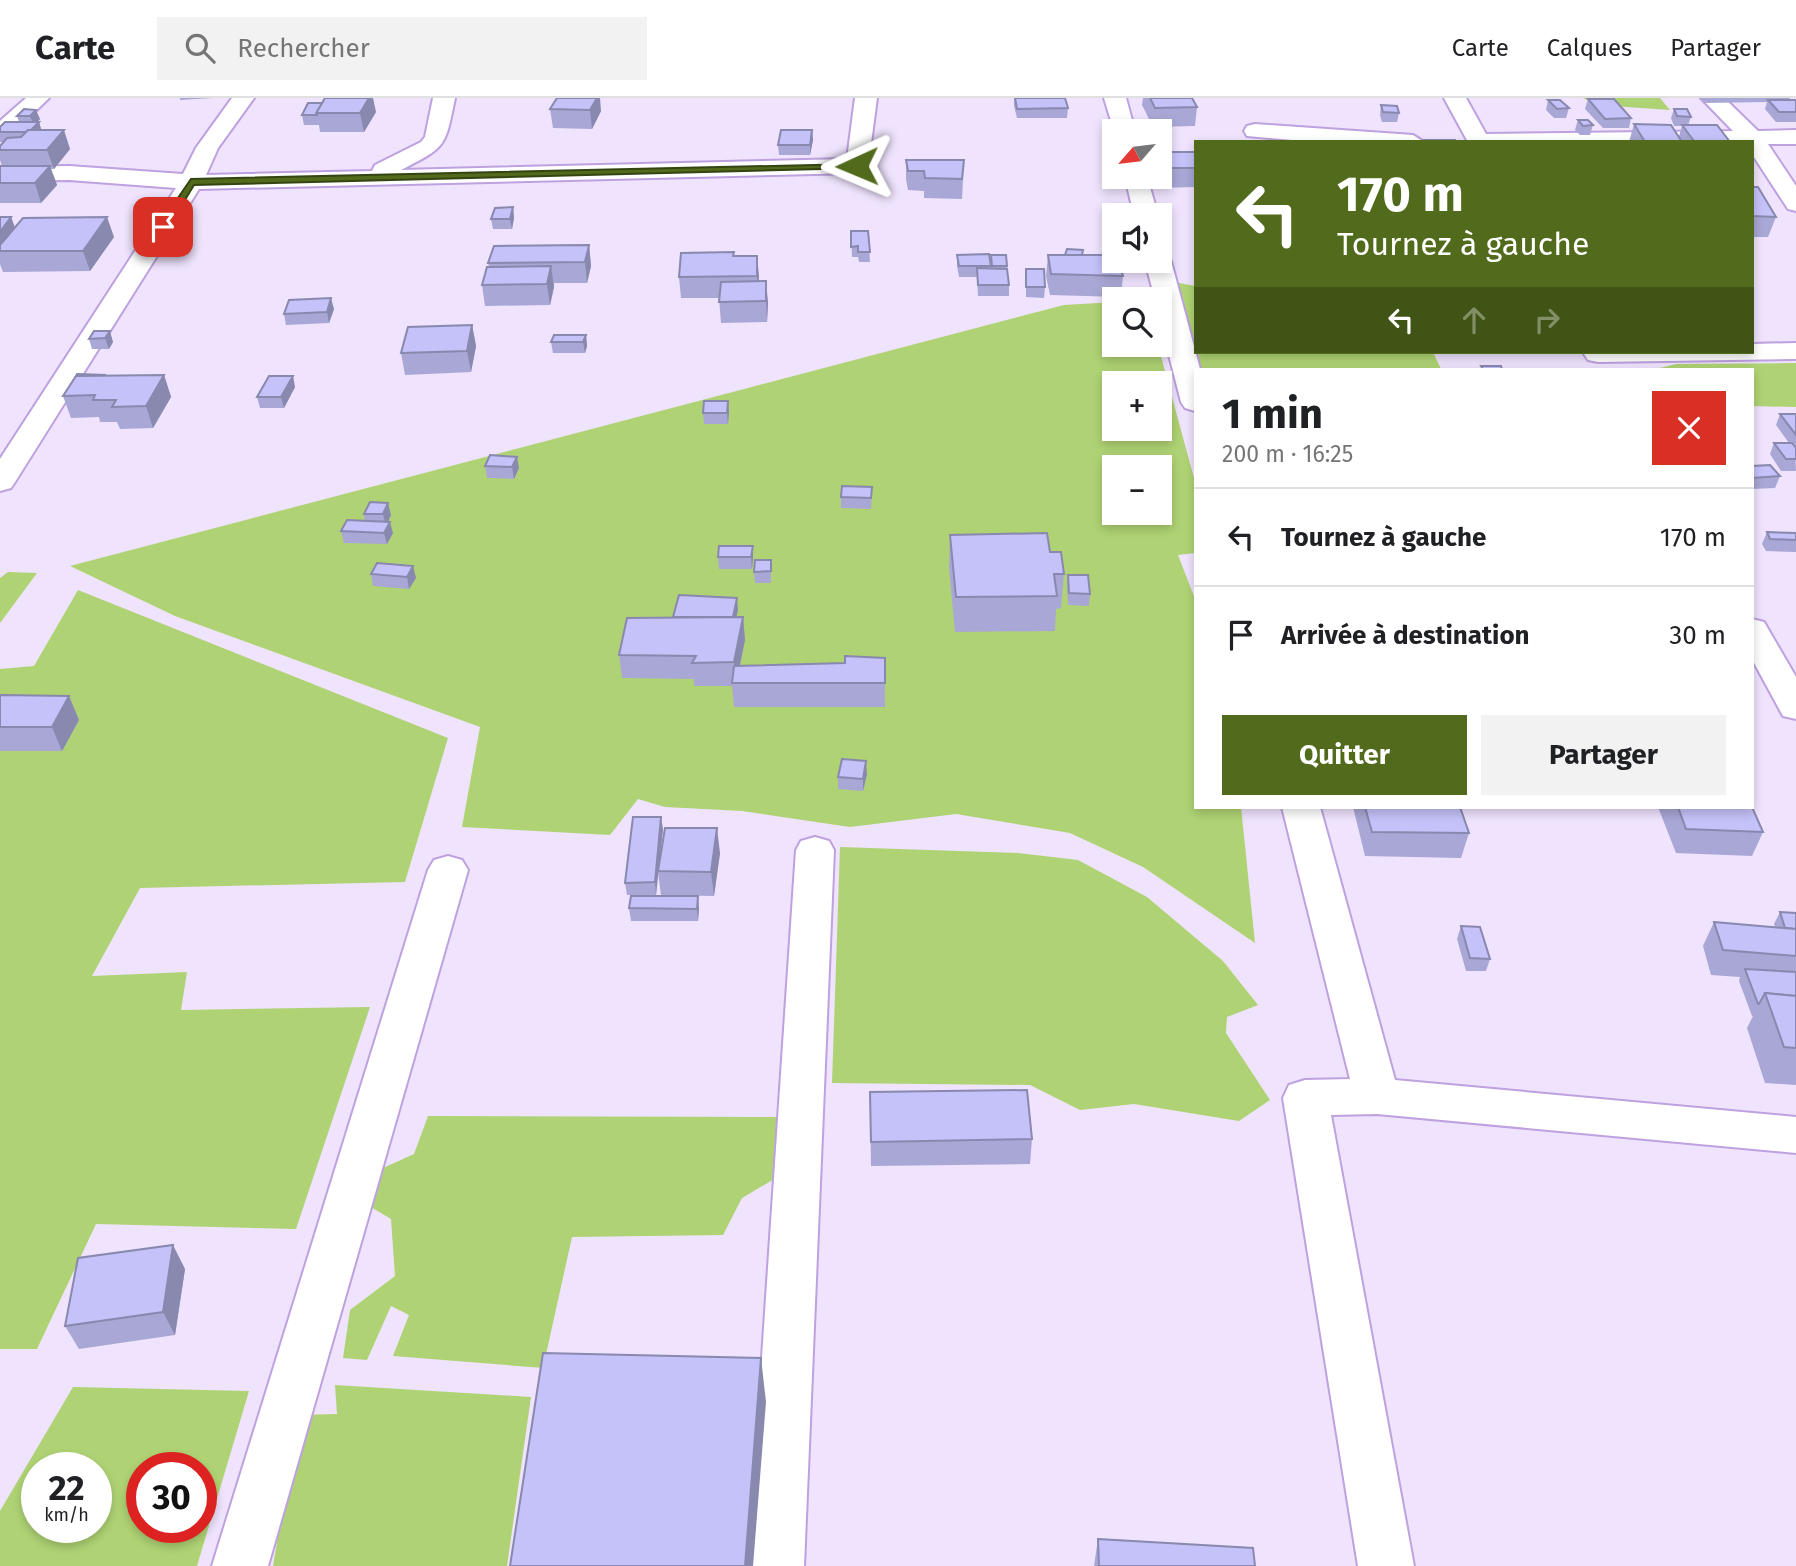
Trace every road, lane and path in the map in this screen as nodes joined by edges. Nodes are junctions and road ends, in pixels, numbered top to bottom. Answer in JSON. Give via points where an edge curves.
{"nodes":[{"id":1,"x":38,"y":98,"type":"edge"},
{"id":2,"x":243,"y":98,"type":"edge"},
{"id":3,"x":444,"y":98,"type":"edge"},
{"id":4,"x":866,"y":98,"type":"edge"},
{"id":5,"x":1115,"y":98,"type":"edge"},
{"id":6,"x":1455,"y":98,"type":"edge"},
{"id":7,"x":1712,"y":98,"type":"edge"},
{"id":8,"x":1121,"y":119,"type":"edge"},
{"id":9,"x":1255,"y":131,"type":"dead end"},
{"id":10,"x":0,"y":133,"type":"edge"},
{"id":11,"x":1796,"y":136,"type":"edge"},
{"id":12,"x":1752,"y":137,"type":"junction"},
{"id":13,"x":1384,"y":140,"type":"edge"},
{"id":14,"x":1478,"y":140,"type":"edge"},
{"id":15,"x":1547,"y":140,"type":"edge"},
{"id":16,"x":1754,"y":140,"type":"edge"},
{"id":17,"x":1754,"y":140,"type":"edge"},
{"id":18,"x":0,"y":174,"type":"edge"},
{"id":19,"x":368,"y":176,"type":"junction"},
{"id":20,"x":191,"y":182,"type":"junction"},
{"id":21,"x":1796,"y":204,"type":"edge"},
{"id":22,"x":1161,"y":273,"type":"edge"},
{"id":23,"x":1796,"y":351,"type":"edge"},
{"id":24,"x":1754,"y":352,"type":"edge"},
{"id":25,"x":1698,"y":354,"type":"edge"},
{"id":26,"x":1601,"y":358,"type":"edge"},
{"id":27,"x":1194,"y":398,"type":"edge"},
{"id":28,"x":0,"y":482,"type":"edge"},
{"id":29,"x":1772,"y":648,"type":"edge"},
{"id":30,"x":1796,"y":708,"type":"edge"},
{"id":31,"x":1302,"y":809,"type":"edge"},
{"id":32,"x":815,"y":850,"type":"dead end"},
{"id":33,"x":447,"y":870,"type":"dead end"},
{"id":34,"x":1377,"y":1096,"type":"junction"},
{"id":35,"x":1796,"y":1135,"type":"edge"},
{"id":36,"x":240,"y":1566,"type":"edge"},
{"id":37,"x":776,"y":1566,"type":"edge"},
{"id":38,"x":1386,"y":1566,"type":"edge"}],
"edges":[{"from":1,"to":10,"type":"street"},
{"from":2,"to":20,"type":"street","via":[[207,148]]},
{"from":3,"to":19,"type":"street","via":[[436,138],[429,147]]},
{"from":4,"to":19,"type":"street","via":[[857,166]]},
{"from":5,"to":8,"type":"street"},
{"from":6,"to":14,"type":"street"},
{"from":7,"to":12,"type":"street"},
{"from":9,"to":13,"type":"street"},
{"from":11,"to":12,"type":"street"},
{"from":12,"to":15,"type":"street"},
{"from":12,"to":17,"type":"street"},
{"from":16,"to":21,"type":"street"},
{"from":18,"to":20,"type":"street","via":[[69,173]]},
{"from":19,"to":20,"type":"street"},
{"from":20,"to":28,"type":"street"},
{"from":22,"to":27,"type":"street"},
{"from":23,"to":24,"type":"street"},
{"from":25,"to":26,"type":"street"},
{"from":29,"to":30,"type":"street"},
{"from":31,"to":34,"type":"street"},
{"from":32,"to":37,"type":"street"},
{"from":33,"to":36,"type":"street"},
{"from":34,"to":35,"type":"street"},
{"from":34,"to":38,"type":"street","via":[[1305,1098]]}]}
